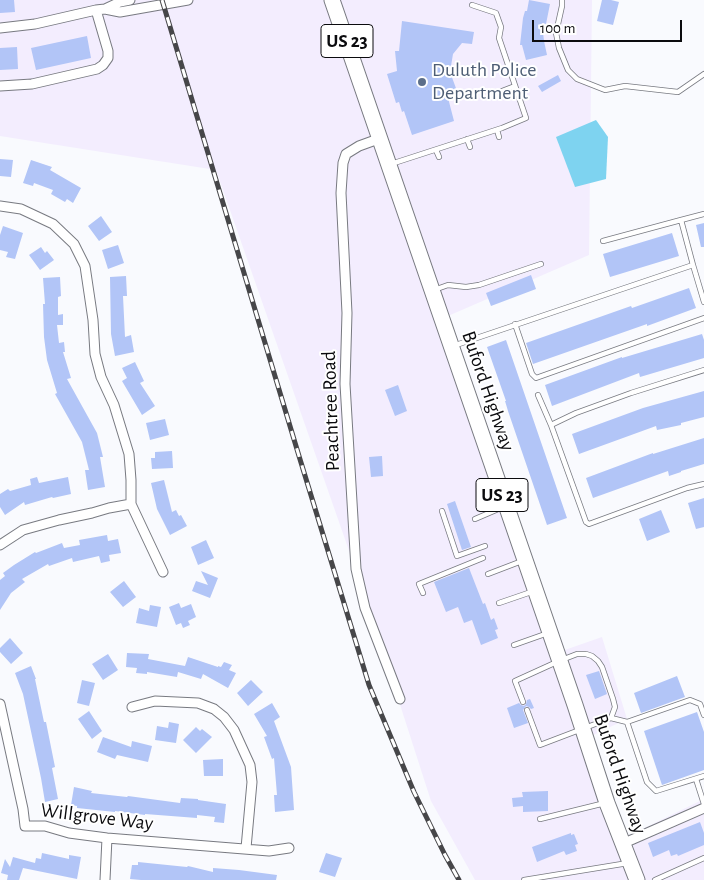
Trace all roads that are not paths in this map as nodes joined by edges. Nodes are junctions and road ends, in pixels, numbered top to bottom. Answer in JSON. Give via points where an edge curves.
{"nodes":[{"id":1,"x":130,"y":0,"type":"edge"},
{"id":2,"x":188,"y":0,"type":"edge"},
{"id":3,"x":332,"y":0,"type":"edge"},
{"id":4,"x":562,"y":0,"type":"edge"},
{"id":5,"x":472,"y":5,"type":"dead end"},
{"id":6,"x":100,"y":10,"type":"junction"},
{"id":7,"x":0,"y":28,"type":"edge"},
{"id":8,"x":704,"y":74,"type":"edge"},
{"id":9,"x":0,"y":86,"type":"edge"},
{"id":10,"x":515,"y":86,"type":"junction"},
{"id":11,"x":502,"y":91,"type":"dead end"},
{"id":12,"x":523,"y":120,"type":"junction"},
{"id":13,"x":525,"y":126,"type":"dead end"},
{"id":14,"x":497,"y":130,"type":"junction"},
{"id":15,"x":500,"y":137,"type":"dead end"},
{"id":16,"x":380,"y":138,"type":"junction"},
{"id":17,"x":467,"y":139,"type":"junction"},
{"id":18,"x":470,"y":147,"type":"dead end"},
{"id":19,"x":436,"y":150,"type":"junction"},
{"id":20,"x":439,"y":157,"type":"dead end"},
{"id":21,"x":389,"y":164,"type":"junction"},
{"id":22,"x":0,"y":206,"type":"edge"},
{"id":23,"x":704,"y":214,"type":"edge"},
{"id":24,"x":681,"y":220,"type":"junction"},
{"id":25,"x":604,"y":241,"type":"dead end"},
{"id":26,"x":541,"y":264,"type":"dead end"},
{"id":27,"x":692,"y":265,"type":"junction"},
{"id":28,"x":432,"y":290,"type":"junction"},
{"id":29,"x":704,"y":302,"type":"edge"},
{"id":30,"x":704,"y":318,"type":"edge"},
{"id":31,"x":515,"y":324,"type":"junction"},
{"id":32,"x":451,"y":346,"type":"junction"},
{"id":33,"x":704,"y":370,"type":"edge"},
{"id":34,"x":538,"y":395,"type":"dead end"},
{"id":35,"x":551,"y":426,"type":"junction"},
{"id":36,"x":704,"y":484,"type":"edge"},
{"id":37,"x":131,"y":504,"type":"junction"},
{"id":38,"x":506,"y":506,"type":"junction"},
{"id":39,"x":442,"y":511,"type":"dead end"},
{"id":40,"x":474,"y":519,"type":"dead end"},
{"id":41,"x":0,"y":544,"type":"edge"},
{"id":42,"x":485,"y":546,"type":"dead end"},
{"id":43,"x":483,"y":558,"type":"dead end"},
{"id":44,"x":524,"y":560,"type":"junction"},
{"id":45,"x":163,"y":572,"type":"dead end"},
{"id":46,"x":488,"y":574,"type":"dead end"},
{"id":47,"x":535,"y":590,"type":"junction"},
{"id":48,"x":422,"y":593,"type":"dead end"},
{"id":49,"x":499,"y":603,"type":"dead end"},
{"id":50,"x":550,"y":632,"type":"junction"},
{"id":51,"x":514,"y":644,"type":"dead end"},
{"id":52,"x":559,"y":660,"type":"junction"},
{"id":53,"x":400,"y":699,"type":"dead end"},
{"id":54,"x":523,"y":702,"type":"dead end"},
{"id":55,"x":0,"y":704,"type":"edge"},
{"id":56,"x":132,"y":707,"type":"dead end"},
{"id":57,"x":527,"y":710,"type":"dead end"},
{"id":58,"x":704,"y":715,"type":"edge"},
{"id":59,"x":611,"y":718,"type":"junction"},
{"id":60,"x":627,"y":722,"type":"junction"},
{"id":61,"x":583,"y":730,"type":"junction"},
{"id":62,"x":704,"y":776,"type":"edge"},
{"id":63,"x":696,"y":779,"type":"junction"},
{"id":64,"x":607,"y":803,"type":"junction"},
{"id":65,"x":704,"y":806,"type":"edge"},
{"id":66,"x":540,"y":818,"type":"dead end"},
{"id":67,"x":107,"y":838,"type":"junction"},
{"id":68,"x":622,"y":844,"type":"junction"},
{"id":69,"x":246,"y":848,"type":"junction"},
{"id":70,"x":290,"y":848,"type":"dead end"},
{"id":71,"x":704,"y":858,"type":"edge"},
{"id":72,"x":630,"y":862,"type":"junction"},
{"id":73,"x":105,"y":880,"type":"edge"},
{"id":74,"x":524,"y":880,"type":"edge"},
{"id":75,"x":637,"y":880,"type":"edge"},
{"id":76,"x":655,"y":880,"type":"edge"}],
"edges":[{"from":1,"to":6,"type":"street"},
{"from":2,"to":6,"type":"street","via":[[120,12]]},
{"from":3,"to":16,"type":"main road","name":"Buford Highway","number":"US 23"},
{"from":4,"to":8,"type":"lane","via":[[556,33],[568,70],[577,79],[605,90],[624,86],[678,92]]},
{"from":5,"to":10,"type":"lane","via":[[496,13],[501,27],[499,38]]},
{"from":6,"to":7,"type":"street"},
{"from":6,"to":9,"type":"street","via":[[108,51],[104,65],[32,84]]},
{"from":10,"to":11,"type":"lane"},
{"from":10,"to":12,"type":"lane","via":[[526,118]]},
{"from":12,"to":13,"type":"lane"},
{"from":12,"to":14,"type":"lane"},
{"from":14,"to":15,"type":"lane"},
{"from":14,"to":17,"type":"lane"},
{"from":16,"to":21,"type":"main road","name":"Buford Highway","number":"US 23"},
{"from":16,"to":53,"type":"street","name":"Peachtree Road","via":[[346,154],[343,163],[341,193],[347,313],[345,384],[356,569],[364,608]]},
{"from":17,"to":18,"type":"lane"},
{"from":17,"to":19,"type":"lane"},
{"from":19,"to":20,"type":"lane"},
{"from":19,"to":21,"type":"lane"},
{"from":21,"to":28,"type":"main road","name":"Buford Highway","number":"US 23"},
{"from":22,"to":37,"type":"street","via":[[21,209],[53,224],[74,244],[85,266],[95,354],[129,454]]},
{"from":23,"to":24,"type":"lane"},
{"from":24,"to":25,"type":"lane"},
{"from":24,"to":27,"type":"lane"},
{"from":26,"to":28,"type":"lane","via":[[479,284],[466,287],[448,285]]},
{"from":27,"to":29,"type":"lane"},
{"from":27,"to":31,"type":"lane"},
{"from":28,"to":32,"type":"main road","name":"Buford Highway","number":"US 23"},
{"from":30,"to":31,"type":"lane","via":[[536,378]]},
{"from":31,"to":32,"type":"lane"},
{"from":32,"to":38,"type":"main road","name":"Buford Highway","number":"US 23"},
{"from":33,"to":35,"type":"lane","via":[[576,413]]},
{"from":34,"to":35,"type":"lane"},
{"from":35,"to":36,"type":"lane","via":[[586,522],[590,524]]},
{"from":37,"to":41,"type":"street","via":[[24,530]]},
{"from":37,"to":45,"type":"street"},
{"from":38,"to":40,"type":"lane"},
{"from":38,"to":44,"type":"main road","name":"Buford Highway","number":"US 23"},
{"from":39,"to":42,"type":"lane","via":[[457,556]]},
{"from":43,"to":48,"type":"lane","via":[[420,584]]},
{"from":44,"to":46,"type":"lane"},
{"from":44,"to":47,"type":"main road","name":"Buford Highway","number":"US 23"},
{"from":47,"to":49,"type":"lane"},
{"from":47,"to":50,"type":"main road","name":"Buford Highway","number":"US 23"},
{"from":50,"to":51,"type":"lane"},
{"from":50,"to":52,"type":"main road","name":"Buford Highway","number":"US 23"},
{"from":52,"to":54,"type":"lane","via":[[515,681]]},
{"from":52,"to":59,"type":"lane","via":[[586,654],[598,661],[614,699]]},
{"from":52,"to":61,"type":"main road","name":"Buford Highway","number":"US 23"},
{"from":55,"to":67,"type":"street","name":"Willgrove Way","via":[[24,826],[45,826]]},
{"from":56,"to":69,"type":"street","via":[[155,701],[198,703],[214,708],[224,717],[234,730],[250,765],[252,782]]},
{"from":57,"to":61,"type":"lane","via":[[540,744]]},
{"from":58,"to":60,"type":"lane","via":[[700,704],[690,700]]},
{"from":59,"to":60,"type":"lane"},
{"from":59,"to":61,"type":"lane"},
{"from":60,"to":63,"type":"lane","via":[[647,782],[656,791]]},
{"from":61,"to":64,"type":"main road","name":"Buford Highway","number":"US 23"},
{"from":62,"to":63,"type":"lane"},
{"from":63,"to":65,"type":"lane"},
{"from":64,"to":66,"type":"lane"},
{"from":64,"to":68,"type":"main road","name":"Buford Highway","number":"US 23"},
{"from":65,"to":68,"type":"street"},
{"from":67,"to":69,"type":"street","name":"Willgrove Way"},
{"from":67,"to":73,"type":"street"},
{"from":68,"to":72,"type":"main road","name":"Buford Highway","number":"US 23"},
{"from":69,"to":70,"type":"street","name":"Willgrove Way","via":[[269,851]]},
{"from":71,"to":76,"type":"lane"},
{"from":72,"to":74,"type":"lane"},
{"from":72,"to":75,"type":"main road","name":"Buford Highway","number":"US 23"}]}
